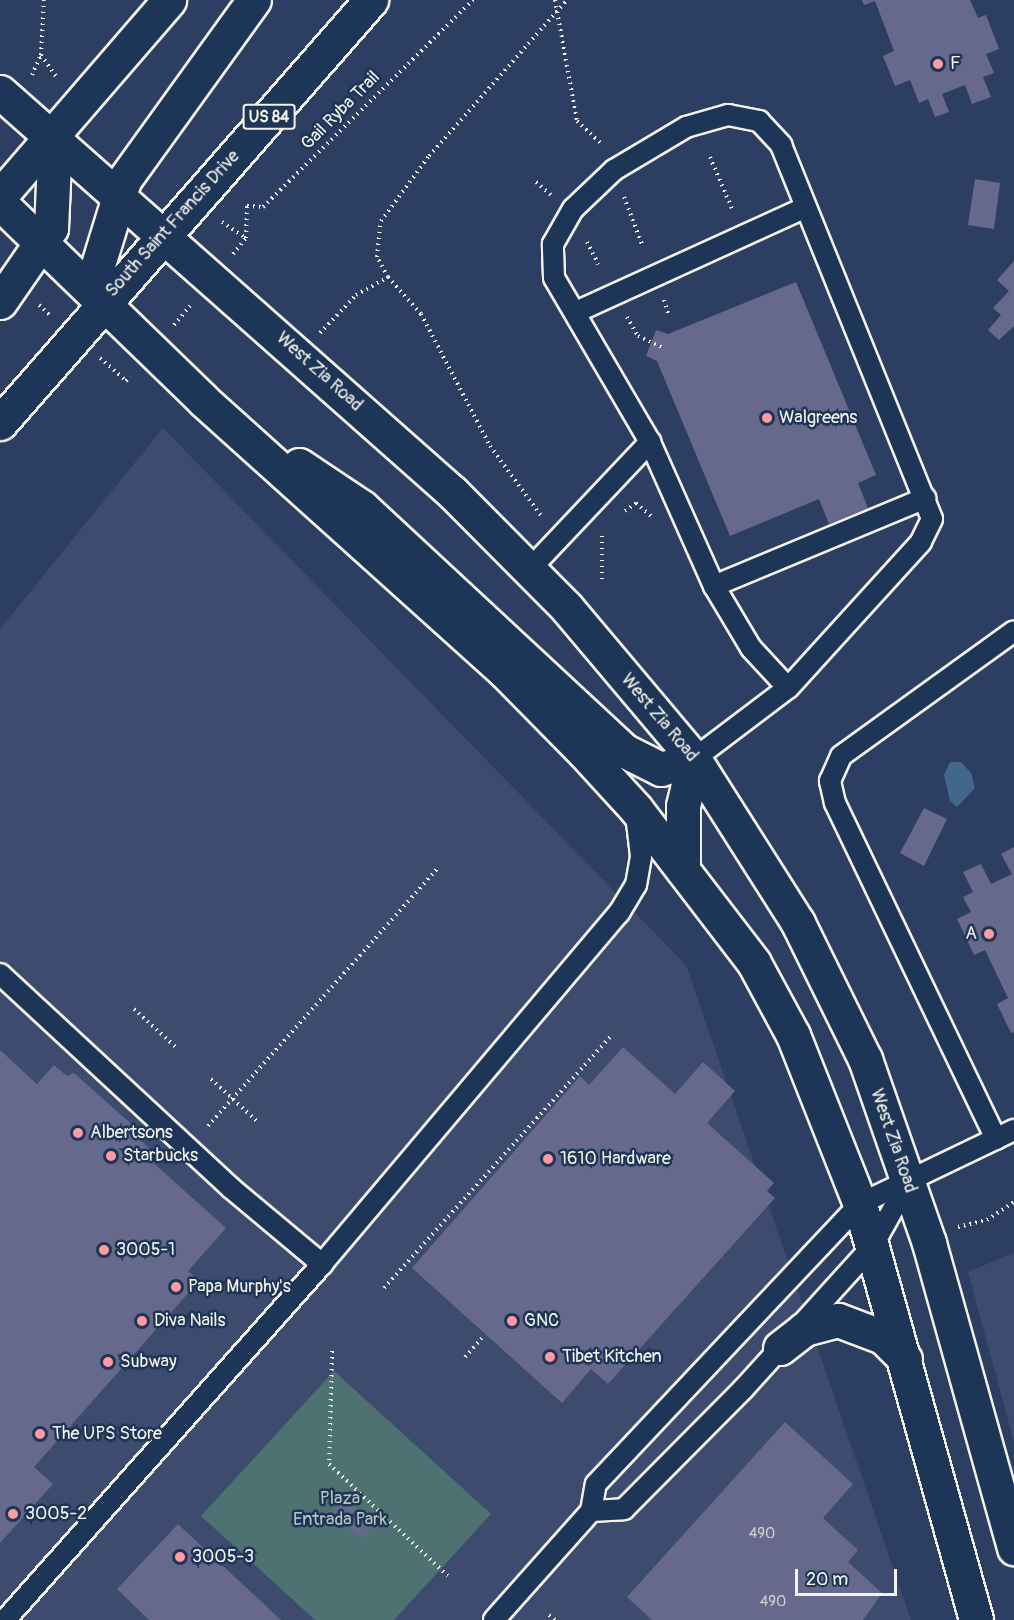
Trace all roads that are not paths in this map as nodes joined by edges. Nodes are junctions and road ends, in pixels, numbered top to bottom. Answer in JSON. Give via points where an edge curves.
{"nodes":[{"id":1,"x":169,"y":0,"type":"edge"},
{"id":2,"x":254,"y":0,"type":"edge"},
{"id":3,"x":372,"y":0,"type":"edge"},
{"id":4,"x":0,"y":92,"type":"edge"},
{"id":5,"x":49,"y":136,"type":"junction"},
{"id":6,"x":117,"y":193,"type":"junction"},
{"id":7,"x":0,"y":196,"type":"edge"},
{"id":8,"x":0,"y":203,"type":"edge"},
{"id":9,"x":804,"y":208,"type":"junction"},
{"id":10,"x":165,"y":233,"type":"junction"},
{"id":11,"x":41,"y":246,"type":"junction"},
{"id":12,"x":0,"y":302,"type":"edge"},
{"id":13,"x":102,"y":304,"type":"junction"},
{"id":14,"x":576,"y":312,"type":"junction"},
{"id":15,"x":203,"y":400,"type":"junction"},
{"id":16,"x":0,"y":423,"type":"edge"},
{"id":17,"x":650,"y":442,"type":"junction"},
{"id":18,"x":925,"y":498,"type":"junction"},
{"id":19,"x":528,"y":571,"type":"junction"},
{"id":20,"x":714,"y":586,"type":"junction"},
{"id":21,"x":1014,"y":631,"type":"edge"},
{"id":22,"x":788,"y":688,"type":"junction"},
{"id":23,"x":694,"y":759,"type":"junction"},
{"id":24,"x":636,"y":809,"type":"junction"},
{"id":25,"x":683,"y":870,"type":"junction"},
{"id":26,"x":0,"y":974,"type":"edge"},
{"id":27,"x":1014,"y":1130,"type":"edge"},
{"id":28,"x":996,"y":1139,"type":"junction"},
{"id":29,"x":906,"y":1186,"type":"junction"},
{"id":30,"x":860,"y":1204,"type":"junction"},
{"id":31,"x":872,"y":1247,"type":"junction"},
{"id":32,"x":322,"y":1264,"type":"junction"},
{"id":33,"x":780,"y":1348,"type":"junction"},
{"id":34,"x":907,"y":1362,"type":"junction"},
{"id":35,"x":591,"y":1511,"type":"junction"},
{"id":36,"x":1014,"y":1548,"type":"edge"},
{"id":37,"x":5,"y":1620,"type":"edge"},
{"id":38,"x":494,"y":1620,"type":"edge"},
{"id":39,"x":976,"y":1620,"type":"edge"}],
"edges":[{"from":1,"to":5,"type":"main road"},
{"from":2,"to":6,"type":"main road"},
{"from":3,"to":10,"type":"main road","name":"South Saint Francis Drive","number":"US 84"},
{"from":4,"to":5,"type":"main road","name":"West Zia Road"},
{"from":5,"to":6,"type":"main road","name":"West Zia Road"},
{"from":5,"to":7,"type":"main road"},
{"from":5,"to":11,"type":"main road","via":[[54,214]]},
{"from":6,"to":10,"type":"main road","name":"West Zia Road"},
{"from":6,"to":13,"type":"main road","via":[[97,268]]},
{"from":8,"to":11,"type":"main road"},
{"from":9,"to":14,"type":"lane"},
{"from":9,"to":14,"type":"lane","via":[[781,145],[759,121],[728,115],[686,126],[614,170],[573,209],[554,244],[554,278]]},
{"from":9,"to":18,"type":"lane"},
{"from":10,"to":13,"type":"main road","name":"South Saint Francis Drive","number":"US 84"},
{"from":10,"to":19,"type":"main road","name":"West Zia Road","via":[[452,492]]},
{"from":11,"to":12,"type":"main road"},
{"from":11,"to":13,"type":"main road"},
{"from":13,"to":15,"type":"main road"},
{"from":13,"to":16,"type":"main road","name":"South Saint Francis Drive","number":"US 84"},
{"from":14,"to":17,"type":"lane"},
{"from":15,"to":23,"type":"main road","via":[[362,507],[625,751],[661,769]]},
{"from":15,"to":24,"type":"main road","via":[[503,670]]},
{"from":17,"to":19,"type":"lane"},
{"from":17,"to":20,"type":"lane"},
{"from":18,"to":20,"type":"lane"},
{"from":18,"to":22,"type":"lane","via":[[932,519],[921,542]]},
{"from":19,"to":23,"type":"main road","name":"West Zia Road","via":[[567,608]]},
{"from":20,"to":22,"type":"lane","via":[[751,648]]},
{"from":21,"to":28,"type":"lane","via":[[840,756],[830,781],[835,803]]},
{"from":22,"to":23,"type":"lane"},
{"from":23,"to":25,"type":"main road","via":[[681,828]]},
{"from":23,"to":29,"type":"main road","name":"West Zia Road","via":[[804,933],[865,1059]]},
{"from":24,"to":25,"type":"main road"},
{"from":24,"to":32,"type":"lane","via":[[641,856],[636,885],[576,967]]},
{"from":25,"to":30,"type":"main road","via":[[754,963],[793,1035]]},
{"from":26,"to":32,"type":"lane","via":[[231,1188]]},
{"from":27,"to":28,"type":"lane"},
{"from":28,"to":29,"type":"lane"},
{"from":29,"to":30,"type":"lane"},
{"from":29,"to":31,"type":"lane"},
{"from":29,"to":36,"type":"main road","name":"West Zia Road","via":[[929,1243]]},
{"from":30,"to":31,"type":"main road"},
{"from":30,"to":35,"type":"lane","via":[[596,1484]]},
{"from":31,"to":33,"type":"lane"},
{"from":31,"to":34,"type":"main road"},
{"from":32,"to":37,"type":"lane"},
{"from":33,"to":34,"type":"main road","via":[[804,1329],[838,1320],[883,1337]]},
{"from":33,"to":35,"type":"lane","via":[[624,1509]]},
{"from":34,"to":39,"type":"main road"},
{"from":35,"to":38,"type":"lane"}]}
